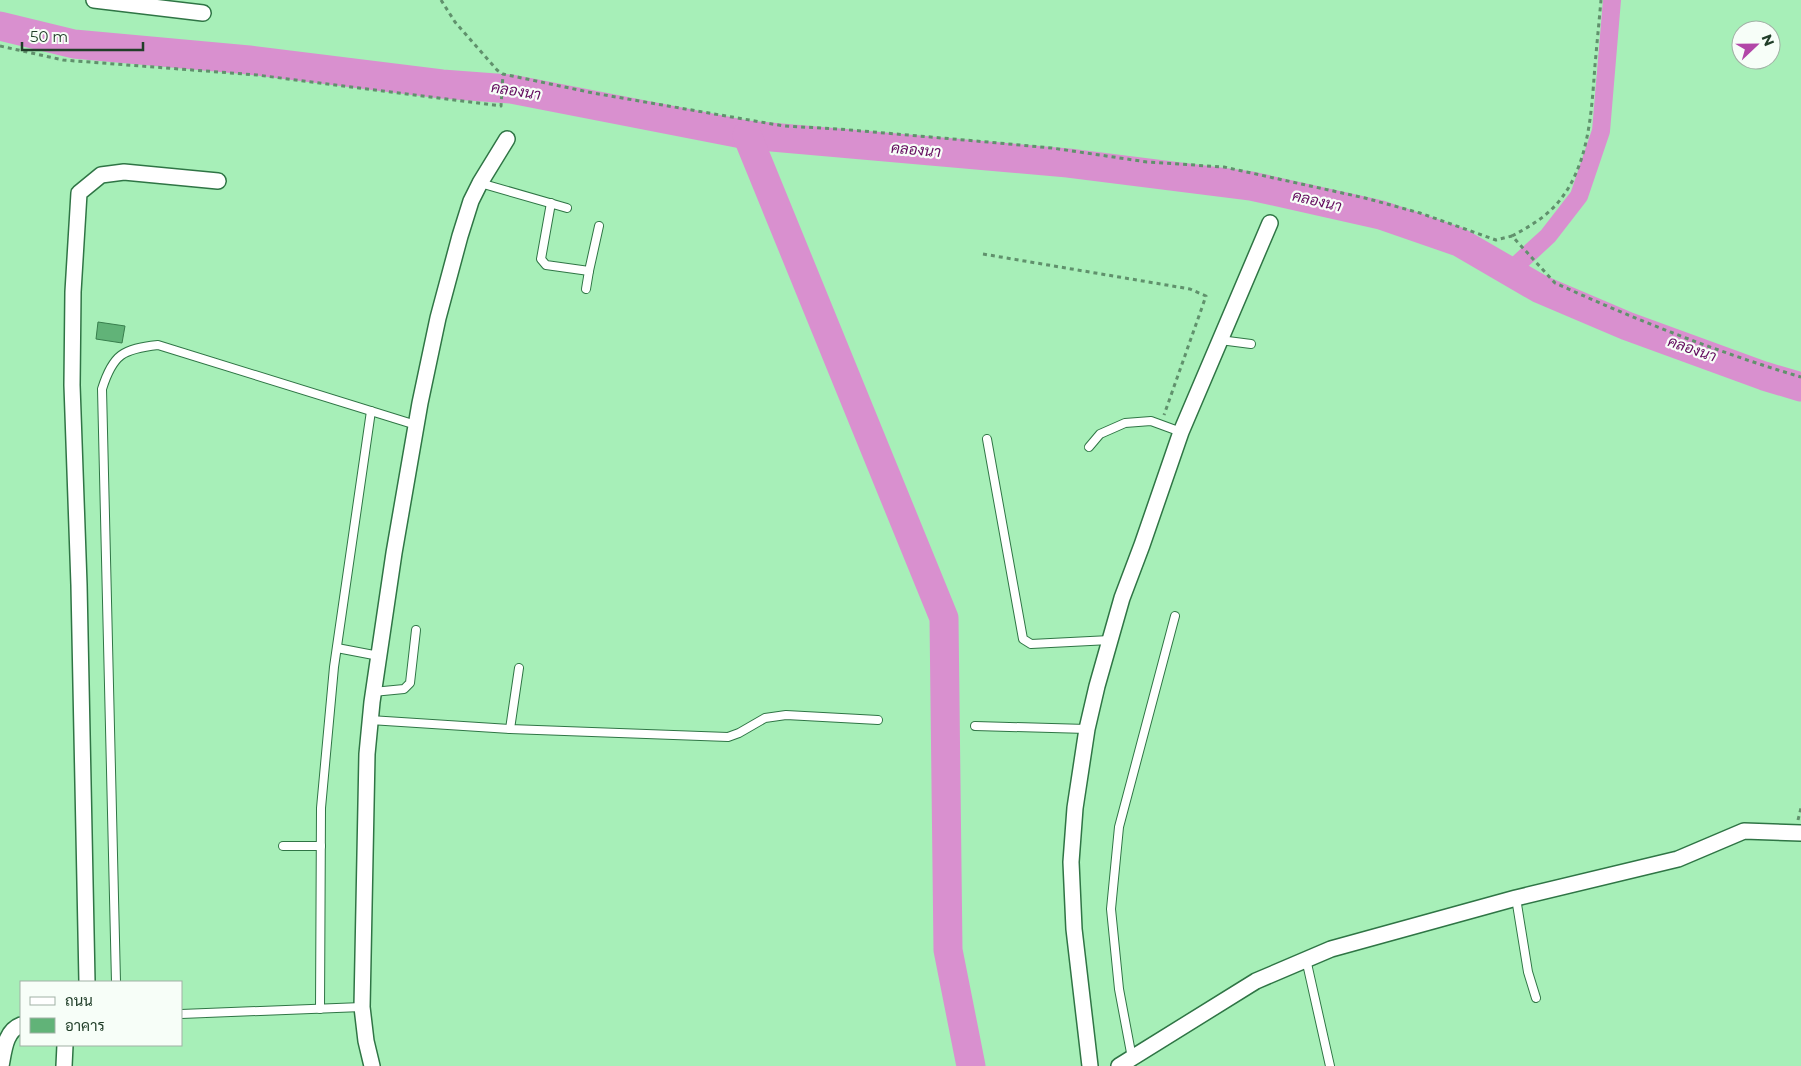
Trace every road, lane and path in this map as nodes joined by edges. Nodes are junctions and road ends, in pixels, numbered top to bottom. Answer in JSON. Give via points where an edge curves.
{"nodes":[{"id":1,"x":94,"y":0,"type":"edge"},
{"id":2,"x":441,"y":0,"type":"edge"},
{"id":3,"x":1601,"y":0,"type":"edge"},
{"id":4,"x":203,"y":14,"type":"dead end"},
{"id":5,"x":0,"y":46,"type":"edge"},
{"id":6,"x":503,"y":74,"type":"junction"},
{"id":7,"x":507,"y":139,"type":"dead end"},
{"id":8,"x":218,"y":181,"type":"dead end"},
{"id":9,"x":480,"y":183,"type":"junction"},
{"id":10,"x":551,"y":203,"type":"junction"},
{"id":11,"x":567,"y":208,"type":"dead end"},
{"id":12,"x":1270,"y":223,"type":"dead end"},
{"id":13,"x":598,"y":226,"type":"dead end"},
{"id":14,"x":1512,"y":236,"type":"junction"},
{"id":15,"x":983,"y":254,"type":"dead end"},
{"id":16,"x":589,"y":271,"type":"junction"},
{"id":17,"x":586,"y":289,"type":"dead end"},
{"id":18,"x":1220,"y":340,"type":"junction"},
{"id":19,"x":1251,"y":344,"type":"dead end"},
{"id":20,"x":1801,"y":377,"type":"edge"},
{"id":21,"x":371,"y":411,"type":"junction"},
{"id":22,"x":416,"y":425,"type":"junction"},
{"id":23,"x":1161,"y":425,"type":"junction"},
{"id":24,"x":1181,"y":432,"type":"junction"},
{"id":25,"x":987,"y":439,"type":"dead end"},
{"id":26,"x":1089,"y":447,"type":"dead end"},
{"id":27,"x":1175,"y":616,"type":"dead end"},
{"id":28,"x":416,"y":630,"type":"dead end"},
{"id":29,"x":1110,"y":640,"type":"junction"},
{"id":30,"x":337,"y":648,"type":"junction"},
{"id":31,"x":379,"y":656,"type":"junction"},
{"id":32,"x":519,"y":668,"type":"dead end"},
{"id":33,"x":373,"y":692,"type":"junction"},
{"id":34,"x":370,"y":720,"type":"junction"},
{"id":35,"x":878,"y":720,"type":"dead end"},
{"id":36,"x":975,"y":726,"type":"dead end"},
{"id":37,"x":510,"y":729,"type":"junction"},
{"id":38,"x":1087,"y":729,"type":"junction"},
{"id":39,"x":1801,"y":833,"type":"edge"},
{"id":40,"x":283,"y":846,"type":"dead end"},
{"id":41,"x":321,"y":846,"type":"junction"},
{"id":42,"x":1516,"y":898,"type":"junction"},
{"id":43,"x":1306,"y":959,"type":"junction"},
{"id":44,"x":86,"y":981,"type":"edge"},
{"id":45,"x":116,"y":981,"type":"edge"},
{"id":46,"x":1536,"y":998,"type":"dead end"},
{"id":47,"x":362,"y":1007,"type":"junction"},
{"id":48,"x":320,"y":1009,"type":"junction"},
{"id":49,"x":182,"y":1014,"type":"edge"},
{"id":50,"x":20,"y":1025,"type":"edge"},
{"id":51,"x":65,"y":1046,"type":"edge"},
{"id":52,"x":1125,"y":1062,"type":"edge"},
{"id":53,"x":1,"y":1066,"type":"edge"},
{"id":54,"x":64,"y":1066,"type":"edge"},
{"id":55,"x":372,"y":1066,"type":"edge"},
{"id":56,"x":1090,"y":1066,"type":"edge"},
{"id":57,"x":1330,"y":1066,"type":"edge"}],
"edges":[{"from":1,"to":4,"type":"street"},
{"from":2,"to":6,"type":"path","via":[[472,44]]},
{"from":3,"to":14,"type":"path","via":[[1590,128],[1583,157],[1558,202],[1545,216]]},
{"from":5,"to":6,"type":"path","via":[[63,60],[257,75],[501,106]]},
{"from":6,"to":14,"type":"path","via":[[784,126],[1052,148],[1147,162],[1224,167],[1365,198],[1420,213],[1496,240]]},
{"from":7,"to":9,"type":"street"},
{"from":8,"to":44,"type":"street","via":[[124,172],[101,175],[79,193],[72,385]]},
{"from":9,"to":10,"type":"lane"},
{"from":9,"to":22,"type":"street","via":[[460,236],[438,318]]},
{"from":10,"to":11,"type":"lane"},
{"from":10,"to":16,"type":"lane","via":[[541,259],[546,265]]},
{"from":12,"to":18,"type":"street"},
{"from":13,"to":16,"type":"lane"},
{"from":14,"to":20,"type":"path","via":[[1555,282],[1564,287],[1660,328]]},
{"from":15,"to":23,"type":"path","via":[[1190,289],[1206,296]]},
{"from":16,"to":17,"type":"lane"},
{"from":18,"to":19,"type":"lane"},
{"from":18,"to":24,"type":"street"},
{"from":21,"to":22,"type":"lane"},
{"from":21,"to":30,"type":"lane"},
{"from":21,"to":45,"type":"lane","via":[[158,345],[138,347],[122,354],[108,370],[102,389]]},
{"from":22,"to":31,"type":"street"},
{"from":23,"to":24,"type":"lane"},
{"from":23,"to":26,"type":"lane","via":[[1151,421],[1125,423],[1100,434]]},
{"from":24,"to":29,"type":"street"},
{"from":25,"to":29,"type":"lane","via":[[1023,639],[1030,644]]},
{"from":27,"to":52,"type":"lane","via":[[1119,826],[1111,909]]},
{"from":28,"to":33,"type":"lane","via":[[410,683],[404,689]]},
{"from":29,"to":38,"type":"street"},
{"from":30,"to":31,"type":"lane"},
{"from":30,"to":41,"type":"lane","via":[[321,808]]},
{"from":31,"to":33,"type":"street"},
{"from":32,"to":37,"type":"lane"},
{"from":33,"to":34,"type":"street"},
{"from":34,"to":37,"type":"lane"},
{"from":34,"to":47,"type":"street"},
{"from":35,"to":37,"type":"lane","via":[[786,715],[765,718],[728,738]]},
{"from":36,"to":38,"type":"lane"},
{"from":38,"to":56,"type":"street","via":[[1071,862],[1074,938]]},
{"from":39,"to":42,"type":"street","via":[[1744,831],[1678,859]]},
{"from":40,"to":41,"type":"lane"},
{"from":41,"to":48,"type":"lane"},
{"from":42,"to":43,"type":"street","via":[[1331,949]]},
{"from":42,"to":46,"type":"lane","via":[[1528,972]]},
{"from":43,"to":52,"type":"street","via":[[1256,981]]},
{"from":43,"to":57,"type":"lane"},
{"from":47,"to":48,"type":"lane"},
{"from":47,"to":55,"type":"street"},
{"from":48,"to":49,"type":"lane"},
{"from":50,"to":53,"type":"street","via":[[9,1034]]},
{"from":51,"to":54,"type":"street"}]}
